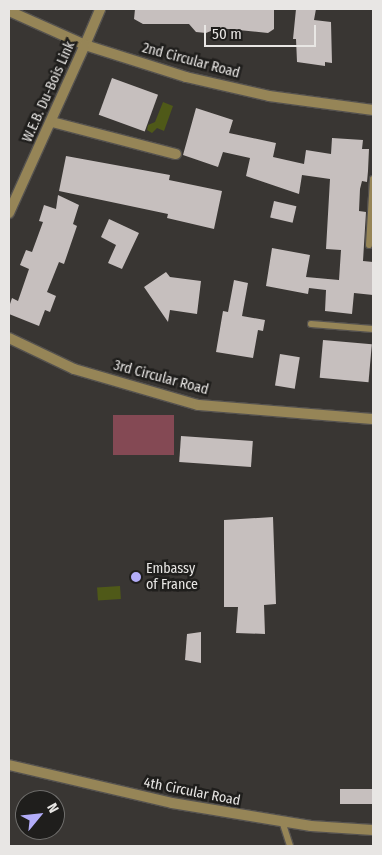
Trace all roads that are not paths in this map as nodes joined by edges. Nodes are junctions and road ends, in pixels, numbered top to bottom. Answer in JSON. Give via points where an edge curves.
{"nodes":[{"id":1,"x":100,"y":9,"type":"edge"},
{"id":2,"x":9,"y":11,"type":"edge"},
{"id":3,"x":85,"y":44,"type":"junction"},
{"id":4,"x":373,"y":110,"type":"edge"},
{"id":5,"x":52,"y":122,"type":"junction"},
{"id":6,"x":176,"y":154,"type":"dead end"},
{"id":7,"x":373,"y":179,"type":"edge"},
{"id":8,"x":372,"y":202,"type":"edge"},
{"id":9,"x":9,"y":213,"type":"edge"},
{"id":10,"x":369,"y":245,"type":"dead end"},
{"id":11,"x":311,"y":324,"type":"dead end"},
{"id":12,"x":373,"y":329,"type":"edge"},
{"id":13,"x":9,"y":338,"type":"edge"},
{"id":14,"x":373,"y":419,"type":"edge"},
{"id":15,"x":9,"y":765,"type":"edge"},
{"id":16,"x":282,"y":821,"type":"junction"},
{"id":17,"x":373,"y":830,"type":"edge"},
{"id":18,"x":290,"y":846,"type":"edge"}],
"edges":[{"from":1,"to":3,"type":"street","name":"W.E.B. Du-Bois Link"},
{"from":2,"to":3,"type":"street","name":"2nd Circular Road"},
{"from":3,"to":4,"type":"street","name":"2nd Circular Road","via":[[195,79],[270,96]]},
{"from":3,"to":5,"type":"street","name":"W.E.B. Du-Bois Link"},
{"from":5,"to":6,"type":"street"},
{"from":5,"to":9,"type":"street","name":"W.E.B. Du-Bois Link"},
{"from":7,"to":8,"type":"lane"},
{"from":8,"to":10,"type":"lane"},
{"from":11,"to":12,"type":"lane"},
{"from":13,"to":14,"type":"street","name":"3rd Circular Road","via":[[74,369],[198,405]]},
{"from":15,"to":16,"type":"street","name":"4th Circular Road","via":[[172,803]]},
{"from":16,"to":17,"type":"street","name":"4th Circular Road"},
{"from":16,"to":18,"type":"lane"}]}
